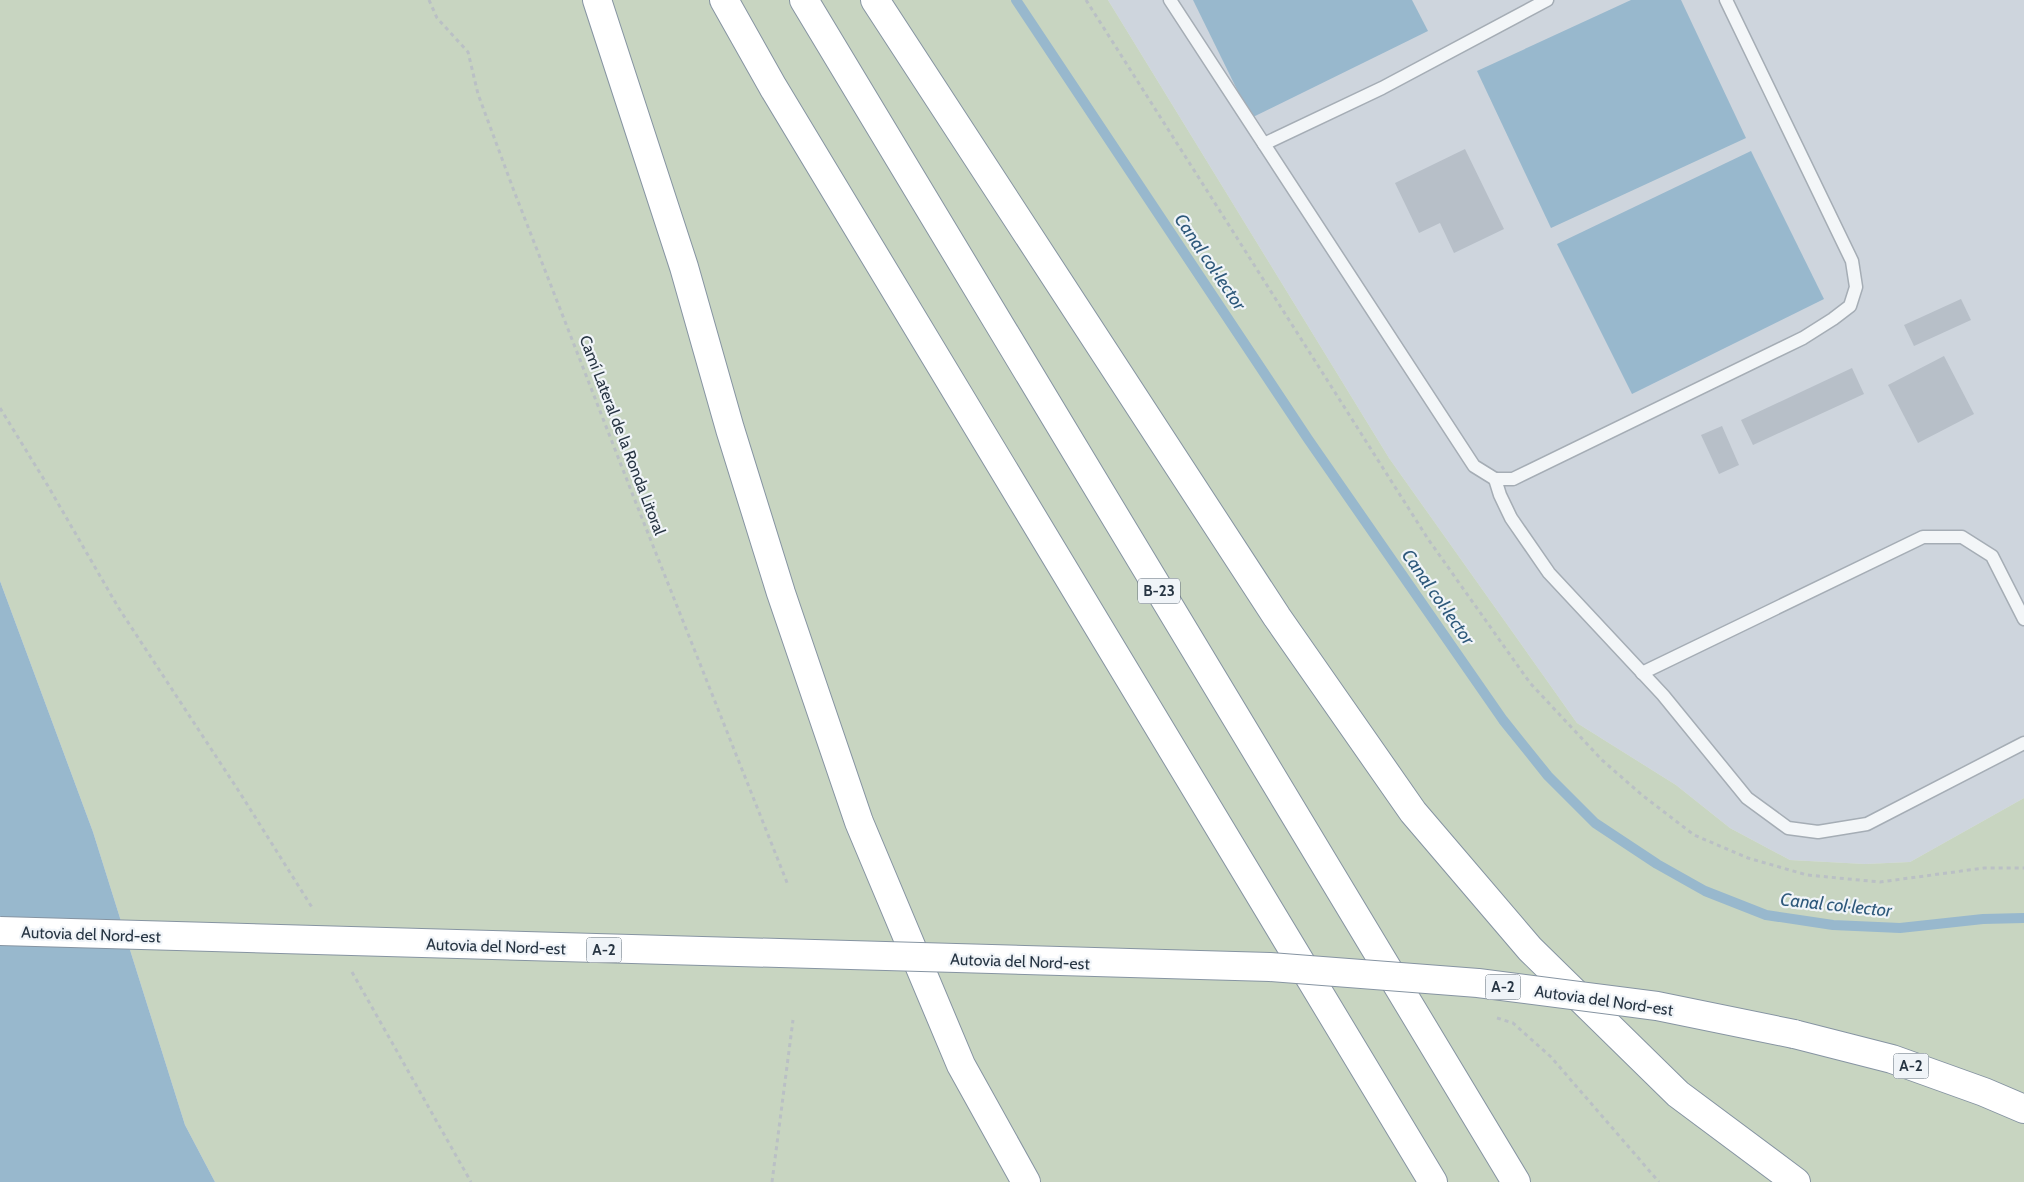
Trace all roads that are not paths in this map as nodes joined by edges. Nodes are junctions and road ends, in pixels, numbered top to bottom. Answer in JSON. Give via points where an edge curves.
{"nodes":[{"id":1,"x":597,"y":0,"type":"edge"},
{"id":2,"x":724,"y":0,"type":"edge"},
{"id":3,"x":804,"y":0,"type":"edge"},
{"id":4,"x":875,"y":0,"type":"edge"},
{"id":5,"x":1170,"y":0,"type":"edge"},
{"id":6,"x":1547,"y":0,"type":"edge"},
{"id":7,"x":1726,"y":0,"type":"edge"},
{"id":8,"x":1264,"y":144,"type":"junction"},
{"id":9,"x":1495,"y":479,"type":"junction"},
{"id":10,"x":2024,"y":619,"type":"edge"},
{"id":11,"x":1642,"y":673,"type":"junction"},
{"id":12,"x":2024,"y":743,"type":"edge"},
{"id":13,"x":0,"y":931,"type":"edge"},
{"id":14,"x":2024,"y":1109,"type":"edge"},
{"id":15,"x":1026,"y":1182,"type":"edge"},
{"id":16,"x":1433,"y":1182,"type":"edge"},
{"id":17,"x":1516,"y":1182,"type":"edge"},
{"id":18,"x":1796,"y":1182,"type":"edge"}],
"edges":[{"from":1,"to":15,"type":"highway","via":[[684,267],[781,593],[859,822],[961,1065]]},
{"from":2,"to":16,"type":"highway","via":[[773,87]]},
{"from":3,"to":17,"type":"highway","number":"B-23"},
{"from":4,"to":18,"type":"highway","via":[[1276,617],[1413,812],[1530,949],[1678,1094]]},
{"from":5,"to":8,"type":"lane"},
{"from":6,"to":8,"type":"lane","via":[[1382,88]]},
{"from":7,"to":9,"type":"lane","via":[[1852,261],[1856,287],[1850,306],[1803,338],[1513,479]]},
{"from":8,"to":9,"type":"lane","via":[[1474,466]]},
{"from":9,"to":11,"type":"lane","via":[[1511,518],[1549,573]]},
{"from":10,"to":11,"type":"lane","via":[[1992,556],[1962,537],[1923,537]]},
{"from":11,"to":12,"type":"lane","via":[[1747,798],[1788,828],[1818,832],[1867,824]]},
{"from":13,"to":14,"type":"highway","name":"Autovia del Nord-est","number":"A-2","bridge":true,"via":[[1270,967],[1478,983],[1657,1006],[1794,1034],[1892,1059]]}]}
